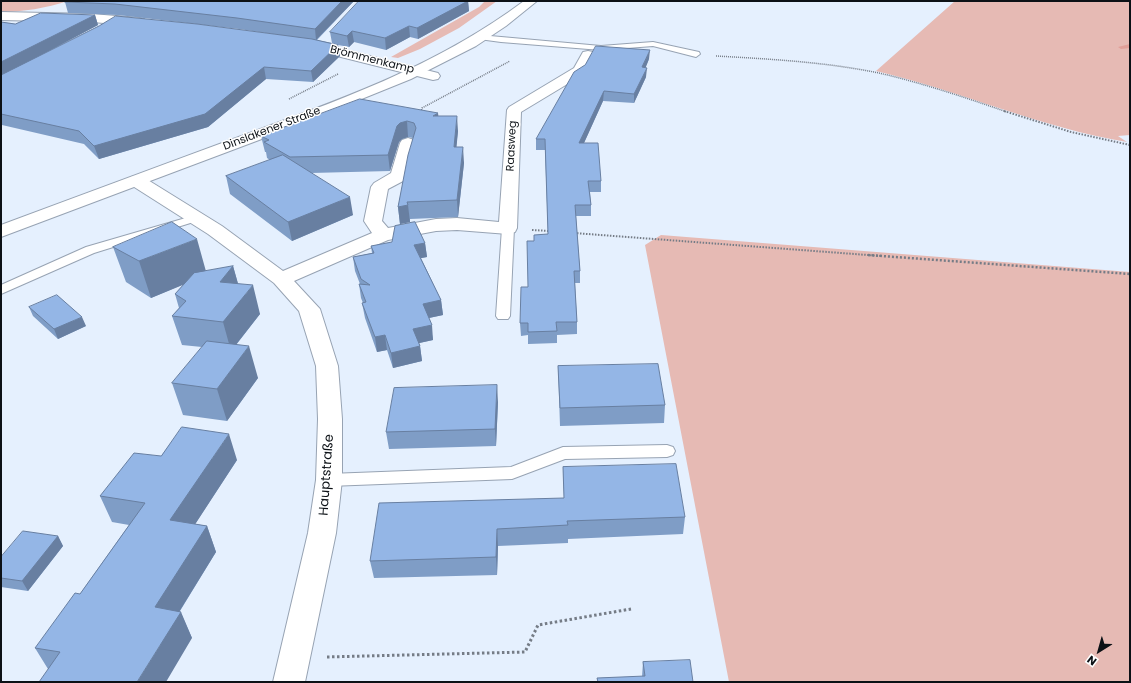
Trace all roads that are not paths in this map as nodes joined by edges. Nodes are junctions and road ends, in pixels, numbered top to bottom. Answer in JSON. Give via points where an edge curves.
{"nodes":[{"id":1,"x":531,"y":1,"type":"edge"},
{"id":2,"x":64,"y":6,"type":"dead end"},
{"id":3,"x":1,"y":16,"type":"edge"},
{"id":4,"x":35,"y":16,"type":"junction"},
{"id":5,"x":118,"y":20,"type":"junction"},
{"id":6,"x":149,"y":23,"type":"edge"},
{"id":7,"x":98,"y":33,"type":"edge"},
{"id":8,"x":330,"y":35,"type":"dead end"},
{"id":9,"x":482,"y":37,"type":"junction"},
{"id":10,"x":296,"y":43,"type":"edge"},
{"id":11,"x":319,"y":46,"type":"junction"},
{"id":12,"x":696,"y":54,"type":"road end"},
{"id":13,"x":588,"y":55,"type":"dead end"},
{"id":14,"x":417,"y":71,"type":"junction"},
{"id":15,"x":433,"y":76,"type":"dead end"},
{"id":16,"x":408,"y":143,"type":"road end"},
{"id":17,"x":137,"y":181,"type":"junction"},
{"id":18,"x":196,"y":218,"type":"junction"},
{"id":19,"x":508,"y":228,"type":"junction"},
{"id":20,"x":1,"y":231,"type":"edge"},
{"id":21,"x":383,"y":235,"type":"junction"},
{"id":22,"x":281,"y":279,"type":"junction"},
{"id":23,"x":1,"y":290,"type":"edge"},
{"id":24,"x":504,"y":316,"type":"dead end"},
{"id":25,"x":667,"y":451,"type":"dead end"},
{"id":26,"x":329,"y":480,"type":"junction"},
{"id":27,"x":289,"y":682,"type":"edge"}],
"edges":[{"from":1,"to":9,"type":"street","name":"Dinslakener Straße"},
{"from":2,"to":4,"type":"street"},
{"from":3,"to":4,"type":"street"},
{"from":4,"to":5,"type":"street"},
{"from":5,"to":6,"type":"street"},
{"from":5,"to":7,"type":"street"},
{"from":8,"to":11,"type":"street"},
{"from":9,"to":12,"type":"lane","via":[[601,48],[653,44]]},
{"from":9,"to":14,"type":"street","name":"Dinslakener Straße"},
{"from":10,"to":11,"type":"street","name":"Brömmenkamp"},
{"from":11,"to":14,"type":"street","name":"Brömmenkamp"},
{"from":13,"to":19,"type":"street","name":"Raasweg","via":[[579,71],[514,110]]},
{"from":14,"to":15,"type":"street","name":"Brömmenkamp"},
{"from":14,"to":17,"type":"street","name":"Dinslakener Straße","via":[[326,109]]},
{"from":16,"to":21,"type":"street","via":[[399,176],[380,187],[373,221]]},
{"from":17,"to":18,"type":"street","name":"Hauptstraße"},
{"from":17,"to":20,"type":"street","name":"Dinslakener Straße"},
{"from":18,"to":22,"type":"street","name":"Hauptstraße"},
{"from":18,"to":23,"type":"lane","via":[[90,250]]},
{"from":19,"to":21,"type":"street","via":[[436,225]]},
{"from":19,"to":24,"type":"lane"},
{"from":21,"to":22,"type":"street"},
{"from":22,"to":26,"type":"street","name":"Hauptstraße","via":[[309,309],[327,366],[330,419]]},
{"from":25,"to":26,"type":"lane","via":[[563,453],[512,473]]},
{"from":26,"to":27,"type":"street","name":"Hauptstraße","via":[[322,533]]}]}
